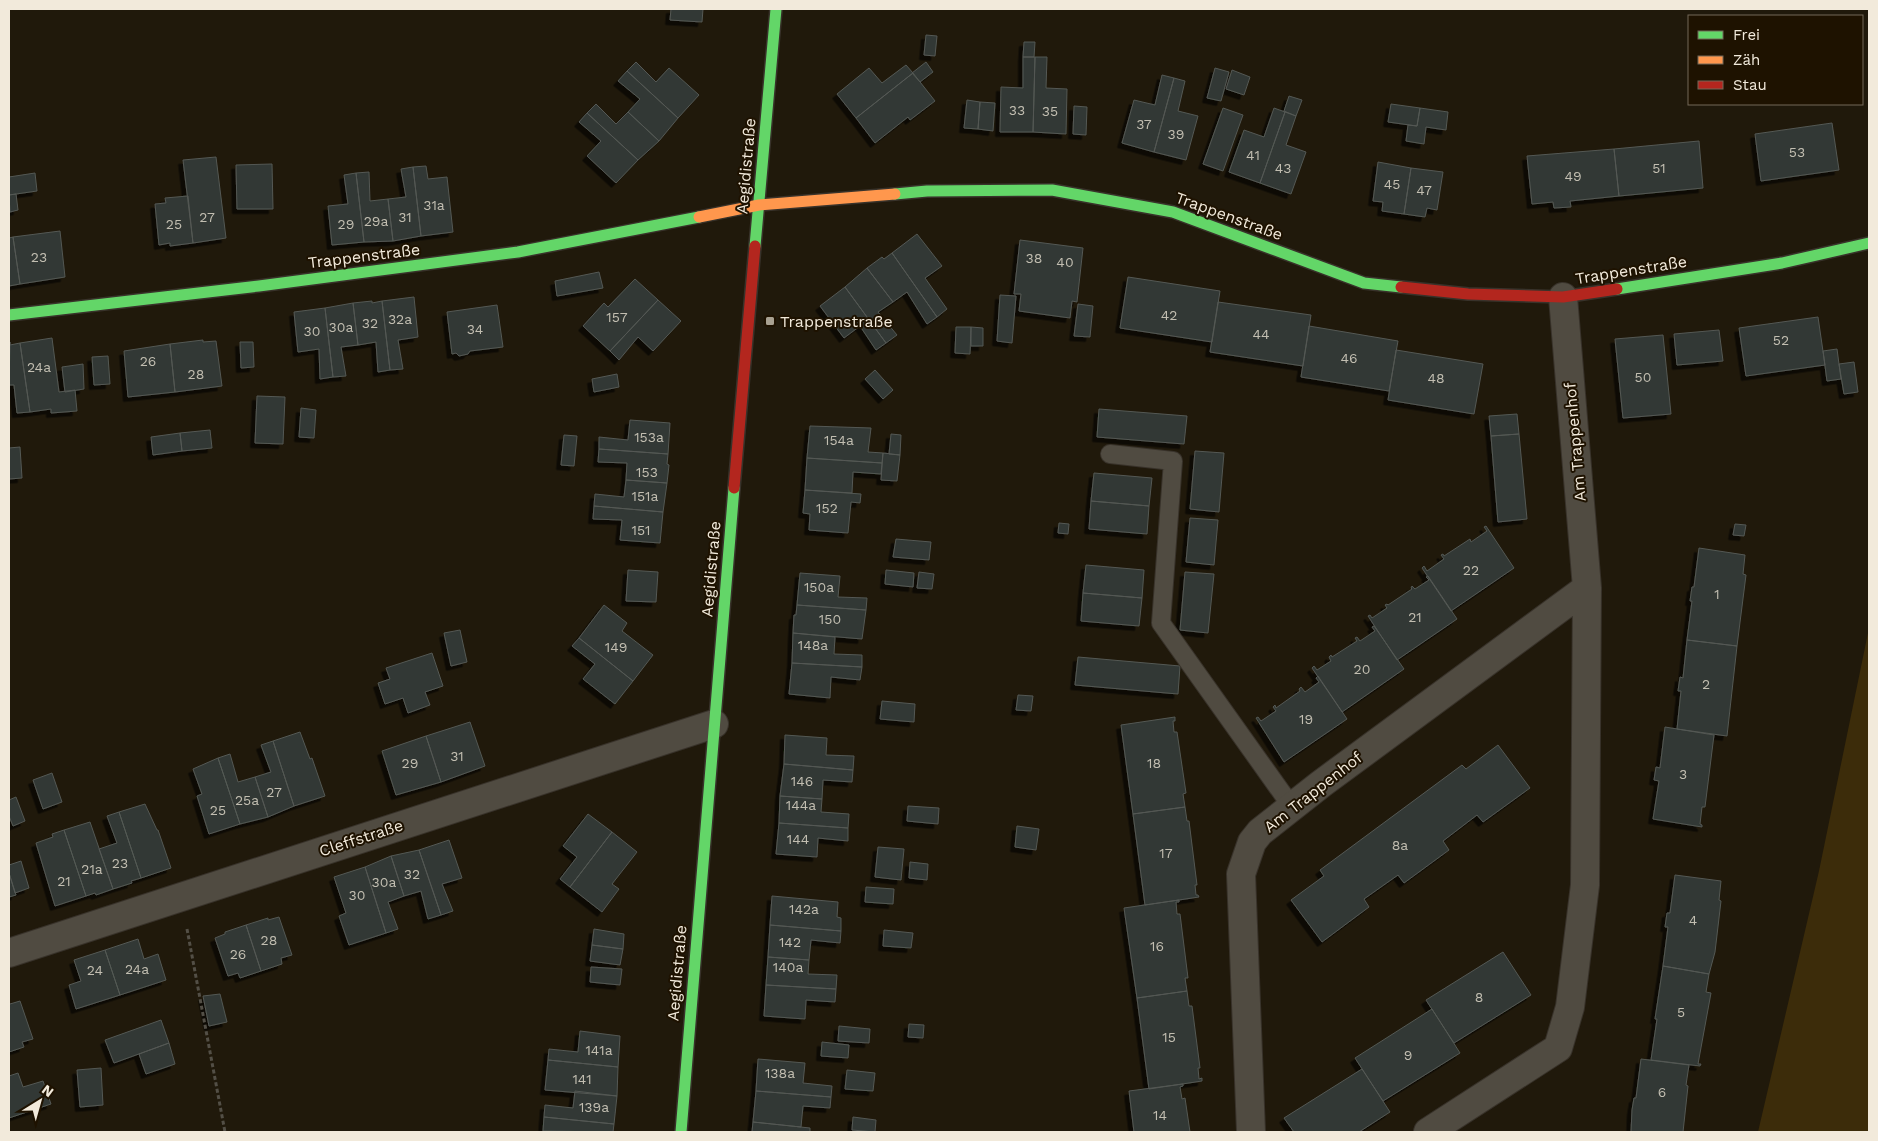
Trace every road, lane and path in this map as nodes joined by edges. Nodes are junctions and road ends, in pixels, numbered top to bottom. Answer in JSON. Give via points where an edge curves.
{"nodes":[{"id":1,"x":776,"y":9,"type":"edge"},
{"id":2,"x":759,"y":205,"type":"junction"},
{"id":3,"x":1869,"y":243,"type":"edge"},
{"id":4,"x":1563,"y":297,"type":"junction"},
{"id":5,"x":9,"y":316,"type":"edge"},
{"id":6,"x":1110,"y":454,"type":"dead end"},
{"id":7,"x":1588,"y":588,"type":"junction"},
{"id":8,"x":714,"y":724,"type":"junction"},
{"id":9,"x":1292,"y":807,"type":"junction"},
{"id":10,"x":181,"y":897,"type":"junction"},
{"id":11,"x":9,"y":953,"type":"edge"},
{"id":12,"x":225,"y":1132,"type":"edge"},
{"id":13,"x":681,"y":1132,"type":"edge"},
{"id":14,"x":1251,"y":1132,"type":"edge"},
{"id":15,"x":1428,"y":1132,"type":"edge"}],
"edges":[{"from":1,"to":2,"type":"street","name":"Aegidistraße"},
{"from":2,"to":4,"type":"street","name":"Trappenstraße","via":[[927,191],[1052,190],[1173,212],[1364,283],[1468,294]]},
{"from":2,"to":5,"type":"street","name":"Trappenstraße","via":[[518,252]]},
{"from":2,"to":8,"type":"street","name":"Aegidistraße"},
{"from":3,"to":4,"type":"street","name":"Trappenstraße","via":[[1782,263]]},
{"from":4,"to":7,"type":"street","name":"Am Trappenhof"},
{"from":6,"to":9,"type":"lane","via":[[1173,462],[1161,623]]},
{"from":7,"to":9,"type":"street","name":"Am Trappenhof"},
{"from":7,"to":15,"type":"street","name":"Am Trappenhof","via":[[1584,885],[1570,1007],[1558,1048]]},
{"from":8,"to":10,"type":"street","name":"Cleffstraße"},
{"from":8,"to":13,"type":"street","name":"Aegidistraße"},
{"from":9,"to":14,"type":"street","name":"Am Trappenhof","via":[[1252,842],[1241,874]]},
{"from":10,"to":11,"type":"street","name":"Cleffstraße"},
{"from":10,"to":12,"type":"path"}]}
